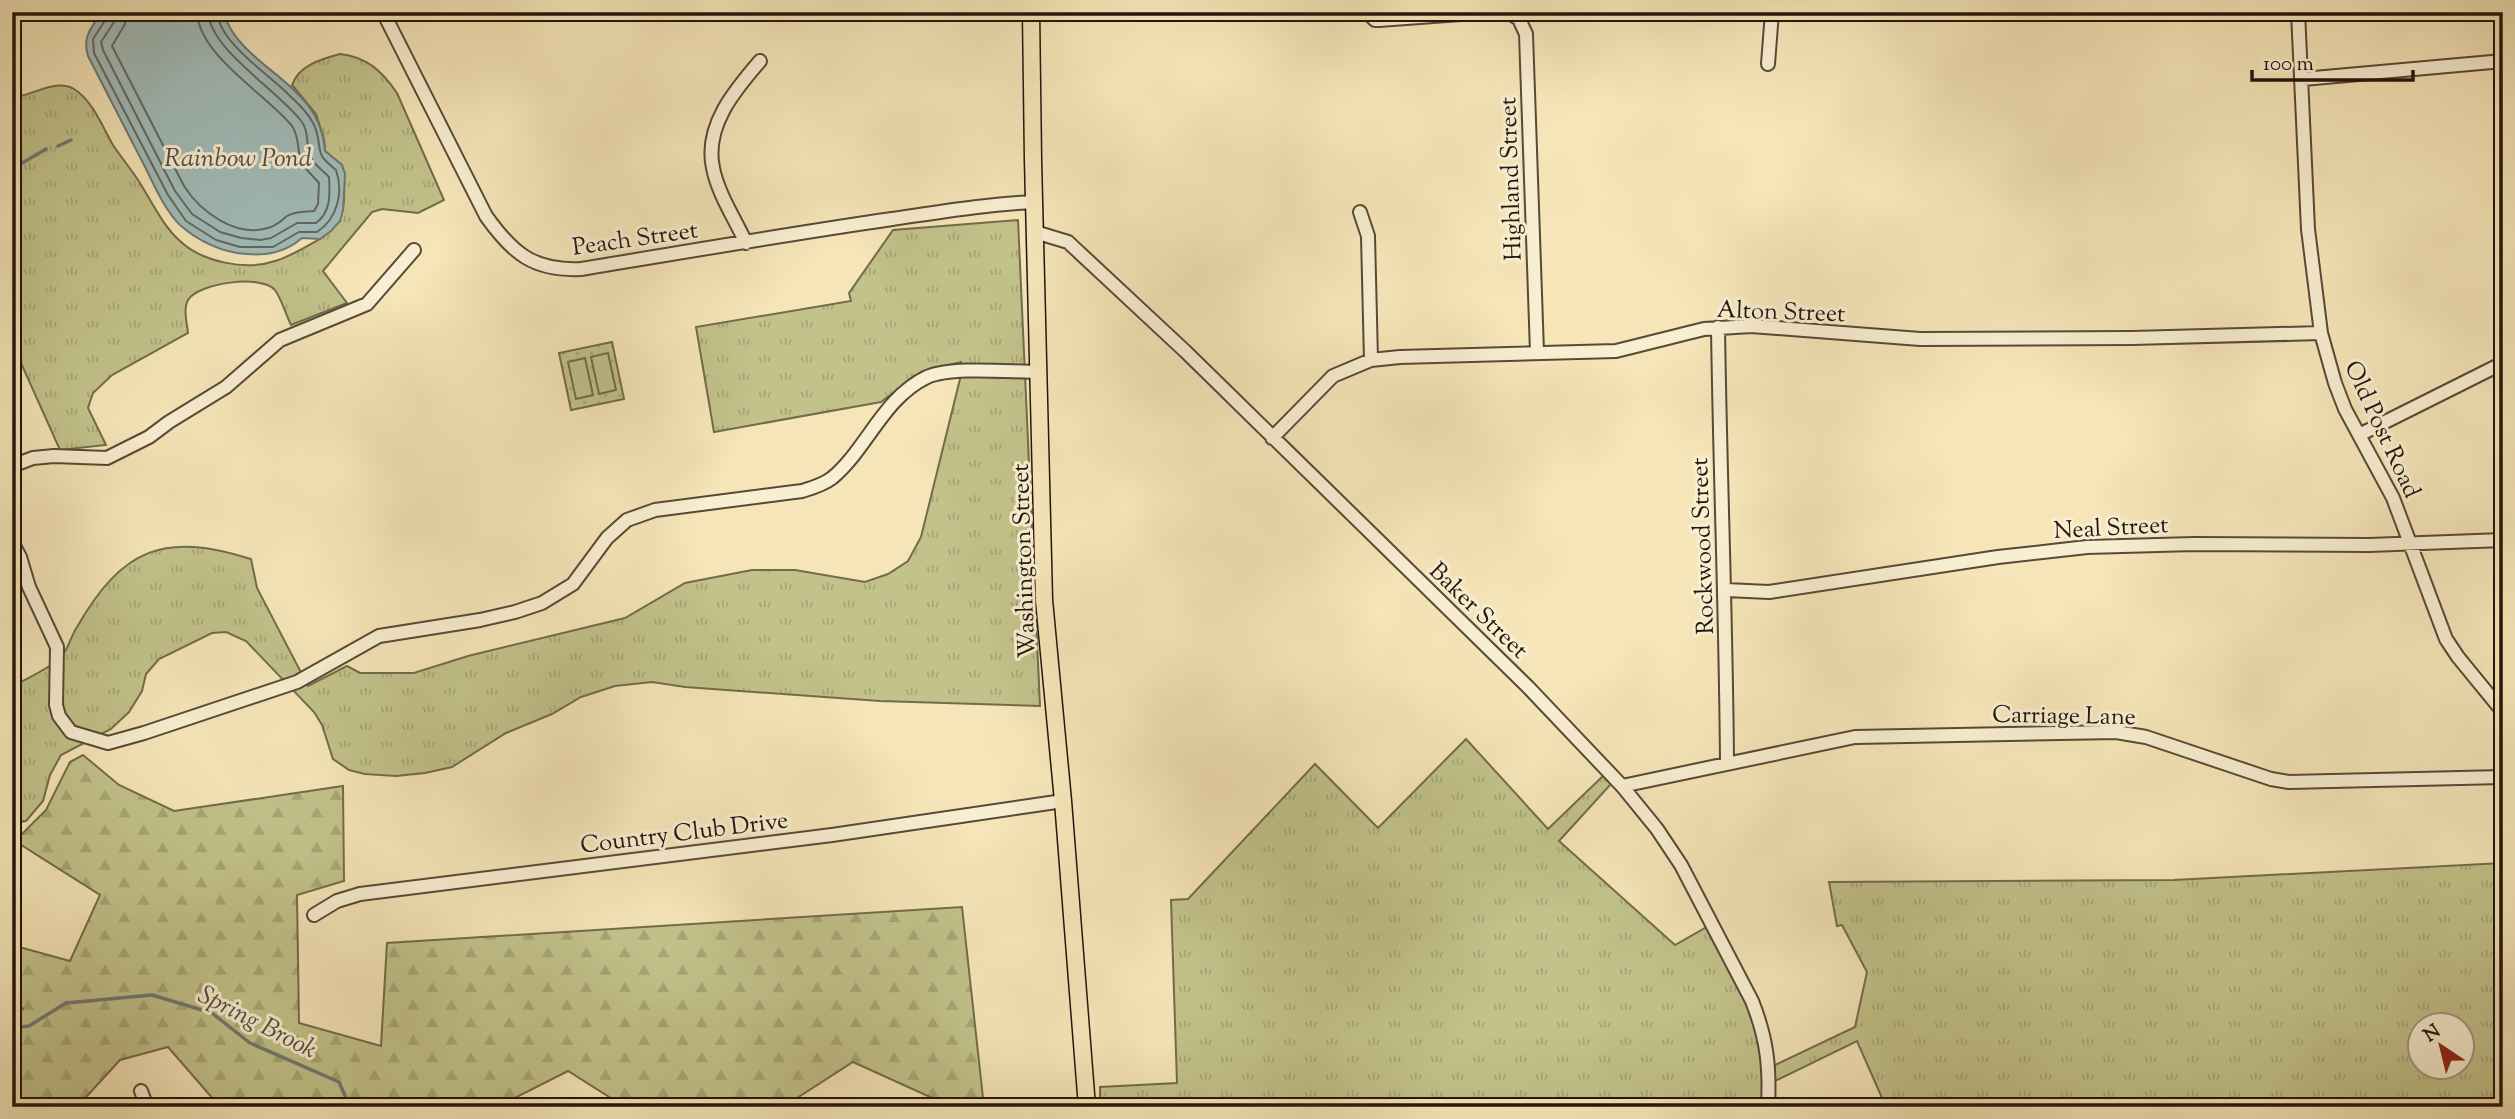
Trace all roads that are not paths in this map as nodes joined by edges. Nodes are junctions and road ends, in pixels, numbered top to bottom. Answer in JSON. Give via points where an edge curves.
{"nodes":[{"id":1,"x":383,"y":12,"type":"edge"},
{"id":2,"x":1031,"y":12,"type":"edge"},
{"id":3,"x":1367,"y":12,"type":"edge"},
{"id":4,"x":1488,"y":12,"type":"edge"},
{"id":5,"x":1508,"y":12,"type":"edge"},
{"id":6,"x":1772,"y":12,"type":"edge"},
{"id":7,"x":2298,"y":12,"type":"edge"},
{"id":8,"x":760,"y":61,"type":"dead end"},
{"id":9,"x":2503,"y":61,"type":"edge"},
{"id":10,"x":1768,"y":64,"type":"dead end"},
{"id":11,"x":2303,"y":79,"type":"junction"},
{"id":12,"x":1035,"y":202,"type":"junction"},
{"id":13,"x":1360,"y":212,"type":"dead end"},
{"id":14,"x":1035,"y":232,"type":"junction"},
{"id":15,"x":746,"y":243,"type":"junction"},
{"id":16,"x":414,"y":250,"type":"dead end"},
{"id":17,"x":1718,"y":327,"type":"junction"},
{"id":18,"x":2321,"y":333,"type":"junction"},
{"id":19,"x":1537,"y":352,"type":"junction"},
{"id":20,"x":1371,"y":360,"type":"junction"},
{"id":21,"x":2503,"y":363,"type":"edge"},
{"id":22,"x":1040,"y":372,"type":"junction"},
{"id":23,"x":2359,"y":435,"type":"junction"},
{"id":24,"x":1272,"y":438,"type":"junction"},
{"id":25,"x":12,"y":466,"type":"edge"},
{"id":26,"x":2503,"y":540,"type":"edge"},
{"id":27,"x":12,"y":542,"type":"edge"},
{"id":28,"x":2412,"y":544,"type":"junction"},
{"id":29,"x":1726,"y":590,"type":"junction"},
{"id":30,"x":2503,"y":712,"type":"edge"},
{"id":31,"x":1727,"y":763,"type":"junction"},
{"id":32,"x":2503,"y":776,"type":"edge"},
{"id":33,"x":1622,"y":786,"type":"junction"},
{"id":34,"x":1063,"y":801,"type":"junction"},
{"id":35,"x":314,"y":915,"type":"dead end"},
{"id":36,"x":141,"y":1091,"type":"dead end"},
{"id":37,"x":147,"y":1107,"type":"edge"},
{"id":38,"x":1087,"y":1107,"type":"edge"},
{"id":39,"x":1768,"y":1107,"type":"edge"}],
"edges":[{"from":1,"to":15,"type":"street","name":"Peach Street","via":[[486,216],[526,259],[553,269],[581,269]]},
{"from":2,"to":12,"type":"main road","name":"Washington Street"},
{"from":3,"to":4,"type":"street","via":[[1379,20]]},
{"from":5,"to":19,"type":"street","name":"Highland Street","via":[[1519,19],[1526,34]]},
{"from":6,"to":10,"type":"street"},
{"from":7,"to":11,"type":"street","name":"Old Post Road"},
{"from":8,"to":15,"type":"street","via":[[735,89],[718,121],[712,154],[720,189]]},
{"from":9,"to":11,"type":"street"},
{"from":11,"to":18,"type":"street","name":"Old Post Road","via":[[2308,229]]},
{"from":12,"to":14,"type":"main road","name":"Washington Street"},
{"from":12,"to":15,"type":"street","name":"Peach Street","via":[[991,204]]},
{"from":13,"to":20,"type":"street","via":[[1368,236]]},
{"from":14,"to":22,"type":"main road","name":"Washington Street"},
{"from":14,"to":24,"type":"street","name":"Baker Street","via":[[1068,242]]},
{"from":16,"to":25,"type":"street","via":[[367,304],[280,340],[226,387],[149,437],[107,458],[54,456]]},
{"from":17,"to":18,"type":"street","name":"Alton Street","via":[[1920,339]]},
{"from":17,"to":19,"type":"street","name":"Alton Street","via":[[1616,351]]},
{"from":17,"to":29,"type":"street","name":"Rockwood Street"},
{"from":18,"to":23,"type":"street","name":"Old Post Road","via":[[2334,383]]},
{"from":19,"to":20,"type":"street","name":"Alton Street"},
{"from":20,"to":24,"type":"street","name":"Alton Street","via":[[1333,376]]},
{"from":21,"to":23,"type":"street"},
{"from":22,"to":27,"type":"street","via":[[957,371],[928,377],[899,397],[846,465],[817,486],[655,510],[627,520],[572,584],[542,603],[480,620],[379,636],[297,681],[108,743],[71,732],[59,716],[57,647]]},
{"from":22,"to":34,"type":"main road","name":"Washington Street","via":[[1044,600]]},
{"from":23,"to":28,"type":"street","name":"Old Post Road"},
{"from":24,"to":33,"type":"street","name":"Baker Street","via":[[1528,687]]},
{"from":26,"to":28,"type":"street","name":"Neal Street"},
{"from":28,"to":29,"type":"street","name":"Neal Street","via":[[2087,547],[1769,592]]},
{"from":28,"to":30,"type":"street","name":"Old Post Road","via":[[2446,639]]},
{"from":29,"to":31,"type":"street","name":"Rockwood Street"},
{"from":31,"to":32,"type":"street","name":"Carriage Lane","via":[[1855,737],[2116,732],[2146,737],[2289,782]]},
{"from":31,"to":33,"type":"street","name":"Carriage Lane"},
{"from":33,"to":39,"type":"street","name":"Baker Street","via":[[1681,865],[1752,1001],[1769,1058]]},
{"from":34,"to":35,"type":"street","name":"Country Club Drive","via":[[360,894]]},
{"from":34,"to":38,"type":"main road","name":"Washington Street"},
{"from":36,"to":37,"type":"street"}]}
